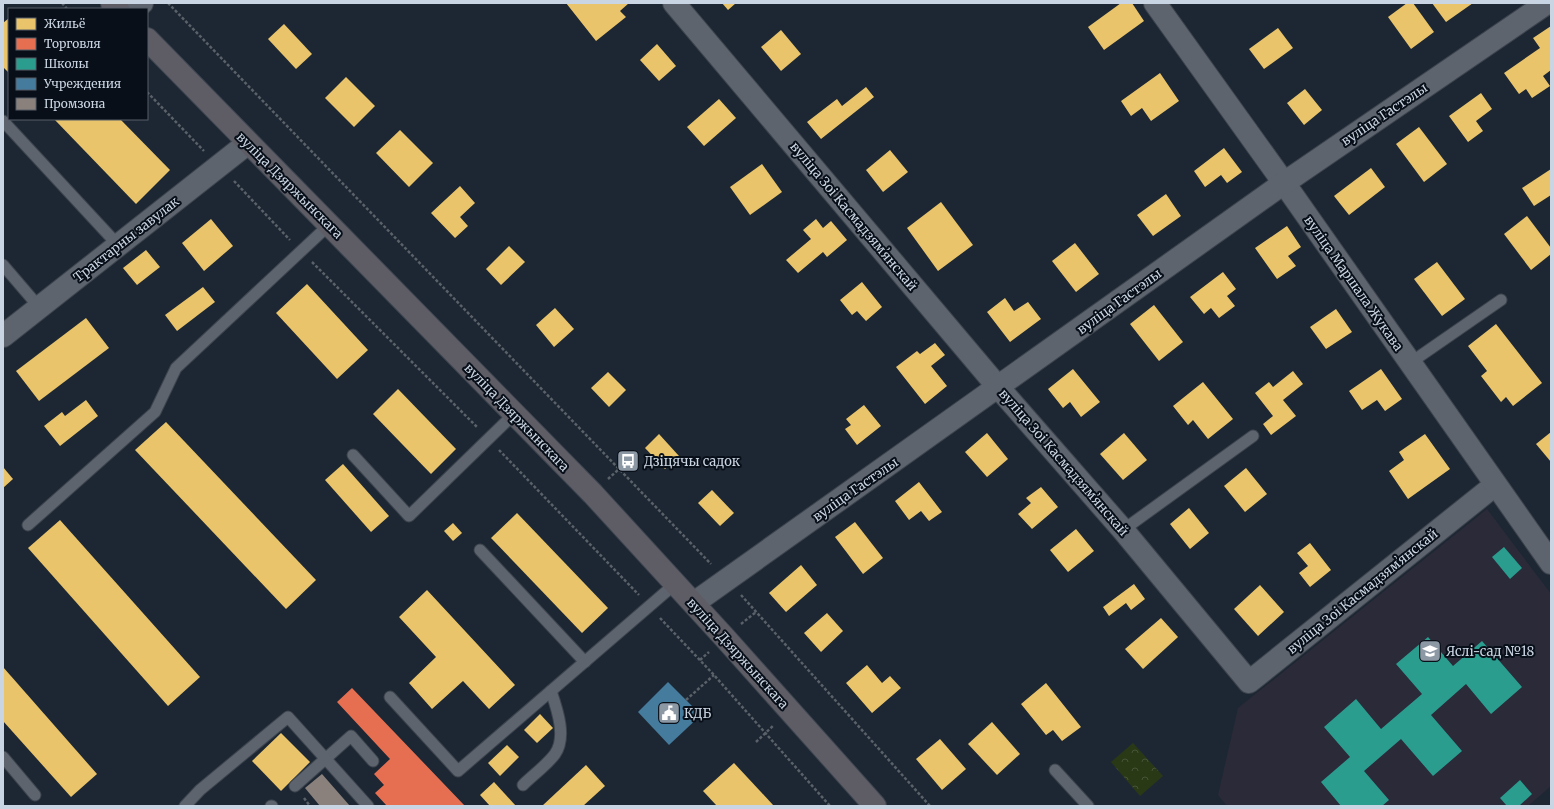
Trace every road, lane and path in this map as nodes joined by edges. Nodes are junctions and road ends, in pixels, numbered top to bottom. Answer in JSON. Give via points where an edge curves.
{"nodes":[{"id":1,"x":168,"y":3,"type":"edge"},
{"id":2,"x":674,"y":3,"type":"edge"},
{"id":3,"x":1155,"y":3,"type":"edge"},
{"id":4,"x":1547,"y":3,"type":"edge"},
{"id":5,"x":148,"y":40,"type":"edge"},
{"id":6,"x":148,"y":93,"type":"edge"},
{"id":7,"x":3,"y":121,"type":"edge"},
{"id":8,"x":248,"y":143,"type":"junction"},
{"id":9,"x":219,"y":166,"type":"junction"},
{"id":10,"x":1284,"y":183,"type":"junction"},
{"id":11,"x":330,"y":225,"type":"junction"},
{"id":12,"x":118,"y":245,"type":"junction"},
{"id":13,"x":301,"y":251,"type":"junction"},
{"id":14,"x":3,"y":265,"type":"edge"},
{"id":15,"x":1501,"y":300,"type":"dead end"},
{"id":16,"x":40,"y":307,"type":"junction"},
{"id":17,"x":3,"y":336,"type":"edge"},
{"id":18,"x":1410,"y":363,"type":"junction"},
{"id":19,"x":998,"y":387,"type":"junction"},
{"id":20,"x":514,"y":414,"type":"junction"},
{"id":21,"x":1253,"y":436,"type":"dead end"},
{"id":22,"x":489,"y":439,"type":"junction"},
{"id":23,"x":353,"y":455,"type":"dead end"},
{"id":24,"x":628,"y":461,"type":"dead end"},
{"id":25,"x":619,"y":468,"type":"junction"},
{"id":26,"x":1495,"y":485,"type":"junction"},
{"id":27,"x":593,"y":494,"type":"junction"},
{"id":28,"x":28,"y":525,"type":"dead end"},
{"id":29,"x":1123,"y":530,"type":"junction"},
{"id":30,"x":480,"y":550,"type":"dead end"},
{"id":31,"x":1551,"y":563,"type":"edge"},
{"id":32,"x":726,"y":580,"type":"junction"},
{"id":33,"x":675,"y":584,"type":"junction"},
{"id":34,"x":694,"y":603,"type":"junction"},
{"id":35,"x":649,"y":606,"type":"junction"},
{"id":36,"x":585,"y":662,"type":"junction"},
{"id":37,"x":714,"y":675,"type":"junction"},
{"id":38,"x":551,"y":691,"type":"junction"},
{"id":39,"x":390,"y":697,"type":"dead end"},
{"id":40,"x":686,"y":700,"type":"dead end"},
{"id":41,"x":3,"y":757,"type":"edge"},
{"id":42,"x":326,"y":758,"type":"junction"},
{"id":43,"x":373,"y":761,"type":"dead end"},
{"id":44,"x":1055,"y":770,"type":"dead end"},
{"id":45,"x":523,"y":784,"type":"dead end"},
{"id":46,"x":296,"y":786,"type":"dead end"},
{"id":47,"x":35,"y":795,"type":"dead end"},
{"id":48,"x":185,"y":806,"type":"edge"},
{"id":49,"x":368,"y":806,"type":"edge"},
{"id":50,"x":830,"y":806,"type":"edge"},
{"id":51,"x":875,"y":806,"type":"edge"},
{"id":52,"x":930,"y":806,"type":"edge"},
{"id":53,"x":1088,"y":806,"type":"edge"}],
"edges":[{"from":1,"to":25,"type":"path"},
{"from":2,"to":19,"type":"street","name":"вуліца Зоі Касмадзямʼянскай"},
{"from":3,"to":10,"type":"street","name":"вуліца Маршала Жукава"},
{"from":4,"to":10,"type":"street","name":"вуліца Гастэлы"},
{"from":5,"to":8,"type":"main road","name":"вуліца Дзяржынскага"},
{"from":6,"to":9,"type":"path"},
{"from":7,"to":12,"type":"lane"},
{"from":8,"to":9,"type":"street","name":"Трактарны завулак"},
{"from":8,"to":11,"type":"main road","name":"вуліца Дзяржынскага"},
{"from":9,"to":12,"type":"street","name":"Трактарны завулак"},
{"from":9,"to":13,"type":"path"},
{"from":10,"to":18,"type":"street","name":"вуліца Маршала Жукава"},
{"from":10,"to":19,"type":"street","name":"вуліца Гастэлы"},
{"from":11,"to":13,"type":"lane"},
{"from":11,"to":20,"type":"main road","name":"вуліца Дзяржынскага"},
{"from":12,"to":16,"type":"street","name":"Трактарны завулак"},
{"from":13,"to":22,"type":"path"},
{"from":13,"to":28,"type":"lane","via":[[176,368],[155,412]]},
{"from":14,"to":16,"type":"lane"},
{"from":15,"to":18,"type":"lane"},
{"from":16,"to":17,"type":"street","name":"Трактарны завулак"},
{"from":18,"to":26,"type":"street","name":"вуліца Маршала Жукава"},
{"from":19,"to":29,"type":"street","name":"вуліца Зоі Касмадзямʼянскай"},
{"from":19,"to":32,"type":"street","name":"вуліца Гастэлы"},
{"from":20,"to":22,"type":"lane"},
{"from":20,"to":27,"type":"main road","name":"вуліца Дзяржынскага"},
{"from":21,"to":29,"type":"lane"},
{"from":22,"to":23,"type":"lane","via":[[408,516]]},
{"from":22,"to":35,"type":"path"},
{"from":24,"to":25,"type":"path"},
{"from":25,"to":27,"type":"path"},
{"from":25,"to":32,"type":"path"},
{"from":26,"to":29,"type":"street","name":"вуліца Зоі Касмадзямʼянскай","via":[[1250,682]]},
{"from":26,"to":31,"type":"street","name":"вуліца Маршала Жукава"},
{"from":27,"to":33,"type":"main road","name":"вуліца Дзяржынскага"},
{"from":30,"to":36,"type":"lane"},
{"from":32,"to":34,"type":"street","name":"вуліца Гастэлы"},
{"from":32,"to":52,"type":"path"},
{"from":33,"to":34,"type":"main road","name":"вуліца Дзяржынскага"},
{"from":33,"to":35,"type":"lane"},
{"from":34,"to":51,"type":"main road","name":"вуліца Дзяржынскага"},
{"from":35,"to":36,"type":"lane"},
{"from":35,"to":37,"type":"path"},
{"from":36,"to":38,"type":"lane"},
{"from":37,"to":40,"type":"path"},
{"from":37,"to":50,"type":"path"},
{"from":38,"to":39,"type":"lane","via":[[458,771]]},
{"from":38,"to":45,"type":"lane","via":[[560,716],[560,739],[556,754]]},
{"from":41,"to":47,"type":"lane"},
{"from":42,"to":43,"type":"lane","via":[[351,736]]},
{"from":42,"to":46,"type":"lane"},
{"from":42,"to":48,"type":"lane","via":[[288,717],[200,790]]},
{"from":42,"to":49,"type":"lane"},
{"from":44,"to":53,"type":"lane"}]}
